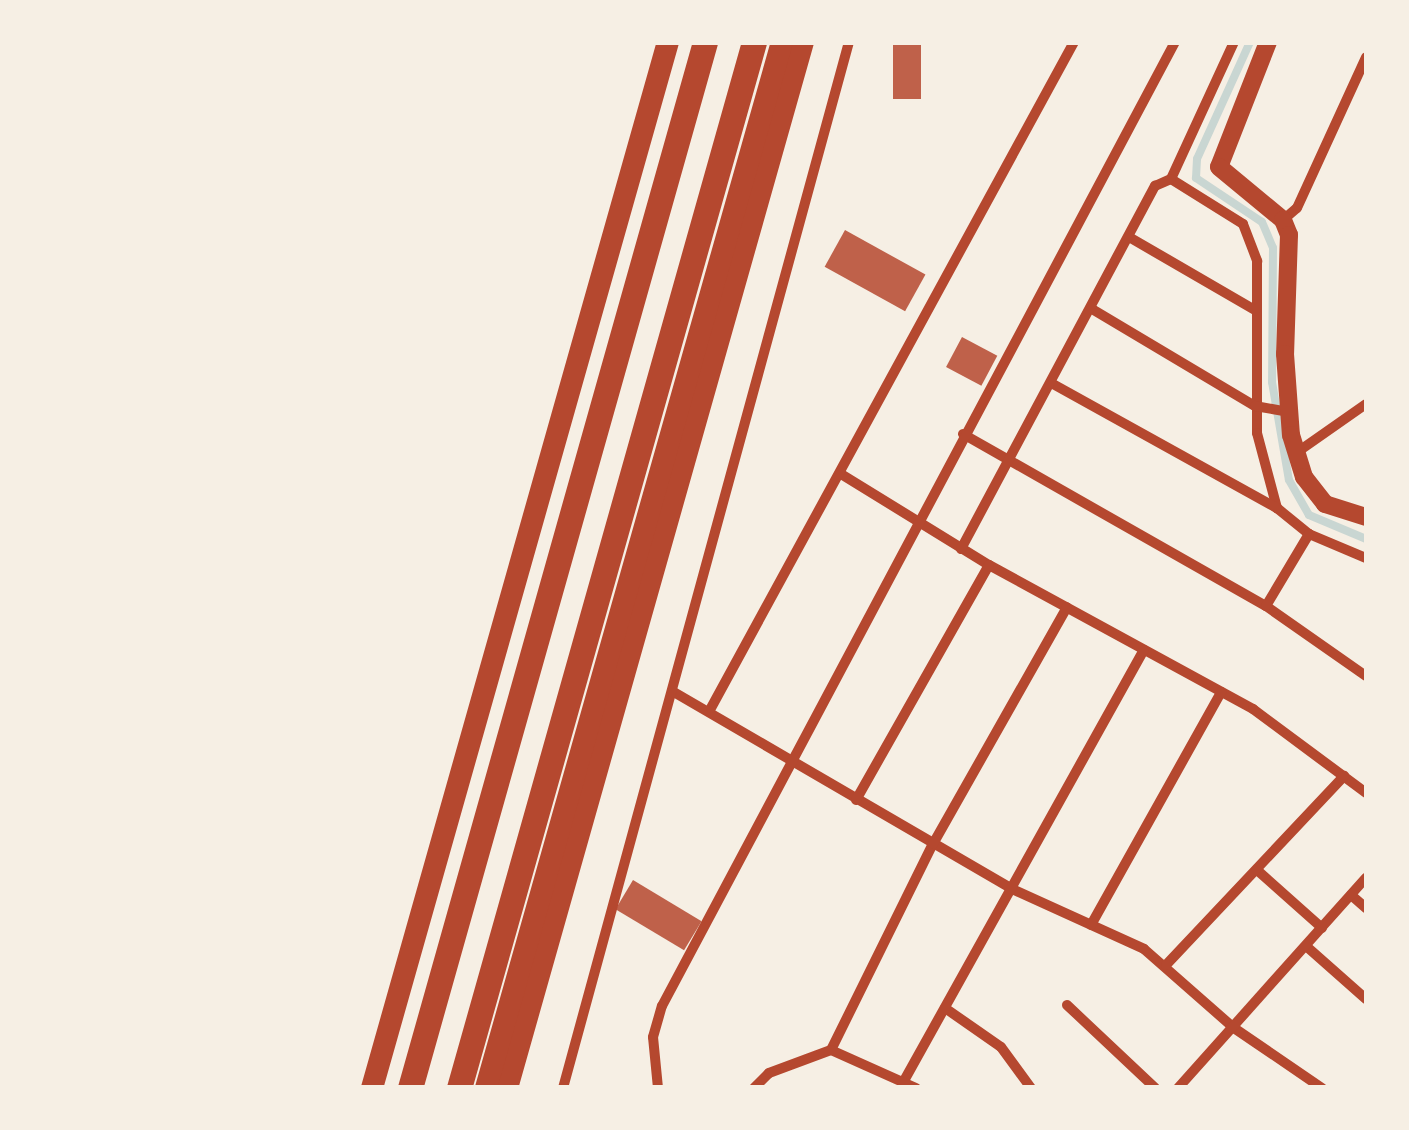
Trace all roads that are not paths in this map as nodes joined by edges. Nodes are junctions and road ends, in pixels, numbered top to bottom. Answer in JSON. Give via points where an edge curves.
{"nodes":[{"id":1,"x":668,"y":42,"type":"edge"},
{"id":2,"x":705,"y":42,"type":"edge"},
{"id":3,"x":754,"y":42,"type":"edge"},
{"id":4,"x":782,"y":42,"type":"edge"},
{"id":5,"x":803,"y":42,"type":"edge"},
{"id":6,"x":849,"y":42,"type":"edge"},
{"id":7,"x":1074,"y":42,"type":"edge"},
{"id":8,"x":1175,"y":42,"type":"edge"},
{"id":9,"x":1234,"y":42,"type":"edge"},
{"id":10,"x":1268,"y":42,"type":"edge"},
{"id":11,"x":1366,"y":57,"type":"edge"},
{"id":12,"x":1171,"y":179,"type":"junction"},
{"id":13,"x":1283,"y":220,"type":"junction"},
{"id":14,"x":1129,"y":237,"type":"junction"},
{"id":15,"x":1092,"y":310,"type":"junction"},
{"id":16,"x":1255,"y":310,"type":"junction"},
{"id":17,"x":1053,"y":384,"type":"junction"},
{"id":18,"x":1366,"y":404,"type":"edge"},
{"id":19,"x":1255,"y":406,"type":"junction"},
{"id":20,"x":1286,"y":412,"type":"junction"},
{"id":21,"x":963,"y":434,"type":"junction"},
{"id":22,"x":1296,"y":453,"type":"junction"},
{"id":23,"x":1010,"y":460,"type":"junction"},
{"id":24,"x":842,"y":474,"type":"junction"},
{"id":25,"x":1277,"y":508,"type":"junction"},
{"id":26,"x":1366,"y":517,"type":"edge"},
{"id":27,"x":916,"y":522,"type":"junction"},
{"id":28,"x":1309,"y":534,"type":"junction"},
{"id":29,"x":961,"y":548,"type":"junction"},
{"id":30,"x":1366,"y":558,"type":"edge"},
{"id":31,"x":989,"y":565,"type":"junction"},
{"id":32,"x":1266,"y":606,"type":"junction"},
{"id":33,"x":1067,"y":607,"type":"junction"},
{"id":34,"x":1144,"y":650,"type":"junction"},
{"id":35,"x":1366,"y":676,"type":"edge"},
{"id":36,"x":672,"y":690,"type":"junction"},
{"id":37,"x":1221,"y":692,"type":"junction"},
{"id":38,"x":711,"y":708,"type":"junction"},
{"id":39,"x":789,"y":759,"type":"junction"},
{"id":40,"x":1344,"y":776,"type":"junction"},
{"id":41,"x":1366,"y":793,"type":"edge"},
{"id":42,"x":856,"y":800,"type":"junction"},
{"id":43,"x":934,"y":844,"type":"junction"},
{"id":44,"x":1257,"y":870,"type":"junction"},
{"id":45,"x":1366,"y":878,"type":"edge"},
{"id":46,"x":1012,"y":889,"type":"junction"},
{"id":47,"x":1351,"y":895,"type":"junction"},
{"id":48,"x":1366,"y":908,"type":"edge"},
{"id":49,"x":1091,"y":924,"type":"junction"},
{"id":50,"x":1322,"y":928,"type":"junction"},
{"id":51,"x":1306,"y":946,"type":"junction"},
{"id":52,"x":1166,"y":965,"type":"junction"},
{"id":53,"x":1366,"y":999,"type":"edge"},
{"id":54,"x":1067,"y":1005,"type":"dead end"},
{"id":55,"x":945,"y":1008,"type":"junction"},
{"id":56,"x":1234,"y":1028,"type":"junction"},
{"id":57,"x":831,"y":1050,"type":"junction"},
{"id":58,"x":905,"y":1079,"type":"junction"},
{"id":59,"x":372,"y":1088,"type":"edge"},
{"id":60,"x":410,"y":1088,"type":"edge"},
{"id":61,"x":459,"y":1088,"type":"edge"},
{"id":62,"x":486,"y":1088,"type":"edge"},
{"id":63,"x":507,"y":1088,"type":"edge"},
{"id":64,"x":563,"y":1088,"type":"edge"},
{"id":65,"x":658,"y":1088,"type":"edge"},
{"id":66,"x":754,"y":1088,"type":"edge"},
{"id":67,"x":916,"y":1088,"type":"edge"},
{"id":68,"x":1031,"y":1088,"type":"edge"},
{"id":69,"x":1156,"y":1088,"type":"edge"},
{"id":70,"x":1178,"y":1088,"type":"edge"},
{"id":71,"x":1322,"y":1088,"type":"edge"}],
"edges":[{"from":1,"to":59,"type":"main road"},
{"from":2,"to":60,"type":"highway"},
{"from":3,"to":61,"type":"highway"},
{"from":4,"to":62,"type":"main road"},
{"from":5,"to":63,"type":"main road"},
{"from":6,"to":36,"type":"street"},
{"from":7,"to":24,"type":"street"},
{"from":8,"to":21,"type":"street"},
{"from":9,"to":12,"type":"street"},
{"from":10,"to":13,"type":"street","via":[[1219,167]]},
{"from":11,"to":13,"type":"street","via":[[1297,208]]},
{"from":12,"to":14,"type":"street","via":[[1156,186]]},
{"from":12,"to":16,"type":"street","via":[[1242,224],[1257,260]]},
{"from":13,"to":20,"type":"street"},
{"from":14,"to":15,"type":"street"},
{"from":14,"to":16,"type":"street"},
{"from":15,"to":17,"type":"street"},
{"from":15,"to":19,"type":"street"},
{"from":16,"to":19,"type":"street"},
{"from":17,"to":23,"type":"street"},
{"from":17,"to":25,"type":"street"},
{"from":18,"to":22,"type":"street"},
{"from":19,"to":20,"type":"street"},
{"from":19,"to":25,"type":"street"},
{"from":20,"to":22,"type":"street"},
{"from":21,"to":23,"type":"street"},
{"from":21,"to":27,"type":"street"},
{"from":22,"to":26,"type":"street","via":[[1325,504]]},
{"from":23,"to":29,"type":"street"},
{"from":23,"to":32,"type":"street"},
{"from":24,"to":27,"type":"street"},
{"from":24,"to":38,"type":"street"},
{"from":25,"to":28,"type":"street"},
{"from":27,"to":29,"type":"street"},
{"from":27,"to":39,"type":"street"},
{"from":28,"to":30,"type":"street"},
{"from":28,"to":32,"type":"street"},
{"from":29,"to":31,"type":"street"},
{"from":31,"to":33,"type":"street"},
{"from":31,"to":42,"type":"street"},
{"from":32,"to":35,"type":"street"},
{"from":33,"to":34,"type":"street"},
{"from":33,"to":43,"type":"street"},
{"from":34,"to":37,"type":"street"},
{"from":34,"to":46,"type":"street"},
{"from":36,"to":38,"type":"street"},
{"from":36,"to":64,"type":"street"},
{"from":37,"to":40,"type":"street"},
{"from":37,"to":49,"type":"street"},
{"from":38,"to":39,"type":"street"},
{"from":39,"to":42,"type":"street"},
{"from":39,"to":65,"type":"street","via":[[662,1006],[653,1037]]},
{"from":40,"to":41,"type":"street"},
{"from":40,"to":44,"type":"street"},
{"from":42,"to":43,"type":"street"},
{"from":43,"to":46,"type":"street"},
{"from":43,"to":57,"type":"street"},
{"from":44,"to":50,"type":"street"},
{"from":44,"to":52,"type":"street"},
{"from":45,"to":47,"type":"street"},
{"from":46,"to":49,"type":"street"},
{"from":46,"to":55,"type":"street"},
{"from":47,"to":48,"type":"street"},
{"from":47,"to":50,"type":"street"},
{"from":49,"to":52,"type":"street"},
{"from":50,"to":51,"type":"street"},
{"from":51,"to":53,"type":"street"},
{"from":51,"to":56,"type":"street"},
{"from":52,"to":56,"type":"street"},
{"from":54,"to":69,"type":"street"},
{"from":55,"to":58,"type":"street"},
{"from":55,"to":68,"type":"street","via":[[1001,1046]]},
{"from":56,"to":70,"type":"street"},
{"from":56,"to":71,"type":"street"},
{"from":57,"to":58,"type":"street"},
{"from":57,"to":66,"type":"street","via":[[769,1073]]},
{"from":58,"to":67,"type":"street"}]}
